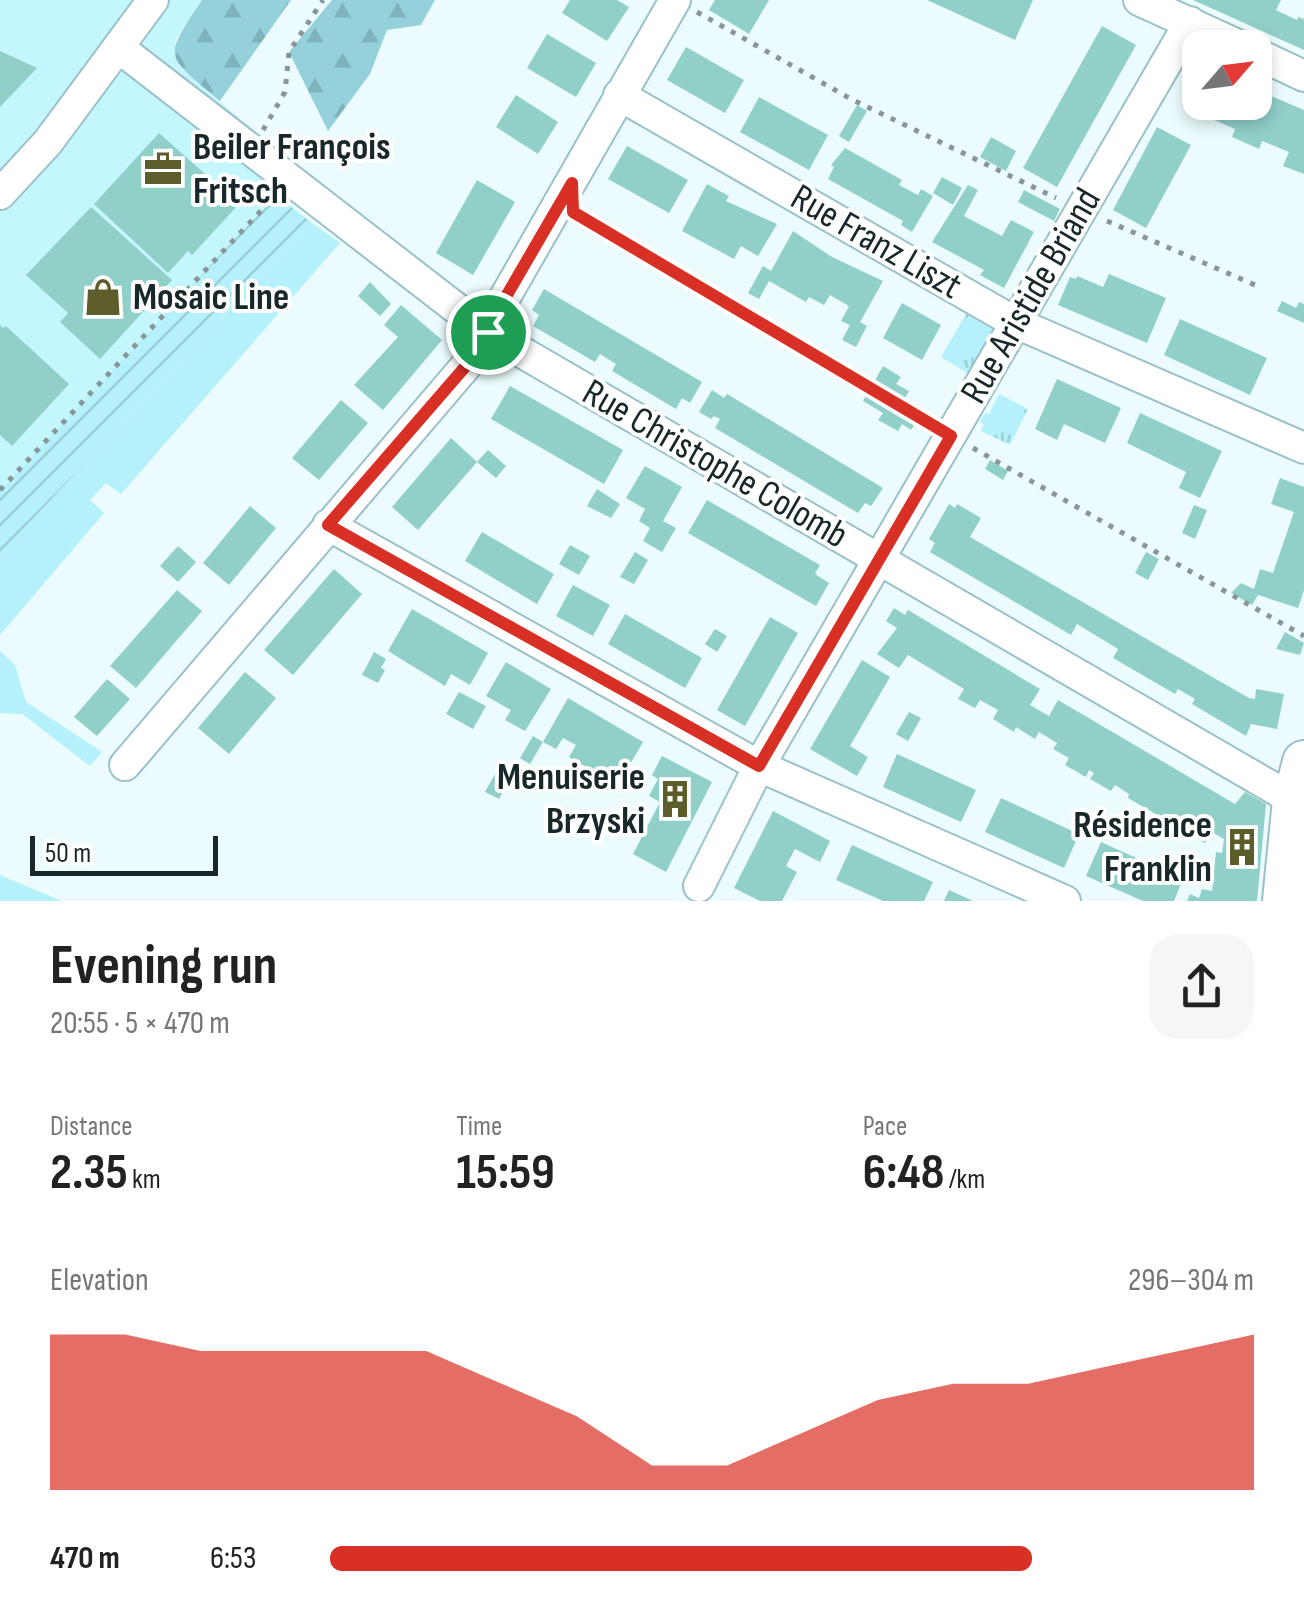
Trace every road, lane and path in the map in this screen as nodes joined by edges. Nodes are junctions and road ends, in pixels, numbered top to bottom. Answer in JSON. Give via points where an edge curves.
{"nodes":[{"id":1,"x":153,"y":0,"type":"edge"},
{"id":2,"x":323,"y":0,"type":"edge"},
{"id":3,"x":1139,"y":0,"type":"edge"},
{"id":4,"x":684,"y":5,"type":"edge"},
{"id":5,"x":1190,"y":22,"type":"junction"},
{"id":6,"x":1207,"y":30,"type":"edge"},
{"id":7,"x":118,"y":47,"type":"junction"},
{"id":8,"x":1272,"y":61,"type":"edge"},
{"id":9,"x":1304,"y":76,"type":"edge"},
{"id":10,"x":619,"y":95,"type":"junction"},
{"id":11,"x":250,"y":149,"type":"junction"},
{"id":12,"x":572,"y":183,"type":"junction"},
{"id":13,"x":0,"y":194,"type":"edge"},
{"id":14,"x":276,"y":195,"type":"dead end"},
{"id":15,"x":1081,"y":210,"type":"junction"},
{"id":16,"x":1262,"y":288,"type":"dead end"},
{"id":17,"x":1016,"y":323,"type":"junction"},
{"id":18,"x":488,"y":332,"type":"junction"},
{"id":19,"x":951,"y":436,"type":"junction"},
{"id":20,"x":1304,"y":448,"type":"edge"},
{"id":21,"x":0,"y":490,"type":"edge"},
{"id":22,"x":328,"y":525,"type":"junction"},
{"id":23,"x":879,"y":559,"type":"junction"},
{"id":24,"x":1304,"y":636,"type":"edge"},
{"id":25,"x":125,"y":765,"type":"dead end"},
{"id":26,"x":759,"y":766,"type":"junction"},
{"id":27,"x":1301,"y":787,"type":"edge"},
{"id":28,"x":699,"y":886,"type":"dead end"},
{"id":29,"x":1065,"y":901,"type":"edge"},
{"id":30,"x":1284,"y":901,"type":"edge"}],
"edges":[{"from":1,"to":7,"type":"street"},
{"from":2,"to":11,"type":"path","via":[[289,52],[285,92]]},
{"from":3,"to":5,"type":"street"},
{"from":4,"to":10,"type":"street"},
{"from":4,"to":15,"type":"path","via":[[851,99]]},
{"from":5,"to":6,"type":"street"},
{"from":5,"to":15,"type":"street","name":"Rue Aristide Briand"},
{"from":7,"to":11,"type":"street","name":"Rue Christophe Colomb"},
{"from":7,"to":13,"type":"street"},
{"from":8,"to":9,"type":"street"},
{"from":10,"to":12,"type":"street"},
{"from":10,"to":17,"type":"street","name":"Rue Franz Liszt"},
{"from":11,"to":18,"type":"street","name":"Rue Christophe Colomb"},
{"from":12,"to":18,"type":"street"},
{"from":12,"to":19,"type":"path","via":[[573,212]]},
{"from":14,"to":21,"type":"path"},
{"from":15,"to":16,"type":"path"},
{"from":15,"to":17,"type":"street","name":"Rue Aristide Briand"},
{"from":17,"to":19,"type":"street","name":"Rue Aristide Briand"},
{"from":17,"to":20,"type":"street","name":"Rue Franz Liszt"},
{"from":18,"to":22,"type":"street"},
{"from":18,"to":23,"type":"street","name":"Rue Christophe Colomb"},
{"from":19,"to":23,"type":"street","name":"Rue Aristide Briand"},
{"from":19,"to":24,"type":"path"},
{"from":22,"to":25,"type":"street"},
{"from":22,"to":26,"type":"street"},
{"from":23,"to":26,"type":"street","name":"Rue Aristide Briand"},
{"from":23,"to":27,"type":"street","name":"Rue Christophe Colomb"},
{"from":26,"to":28,"type":"street","name":"Rue Aristide Briand"},
{"from":26,"to":29,"type":"street"},
{"from":27,"to":30,"type":"street"}]}
